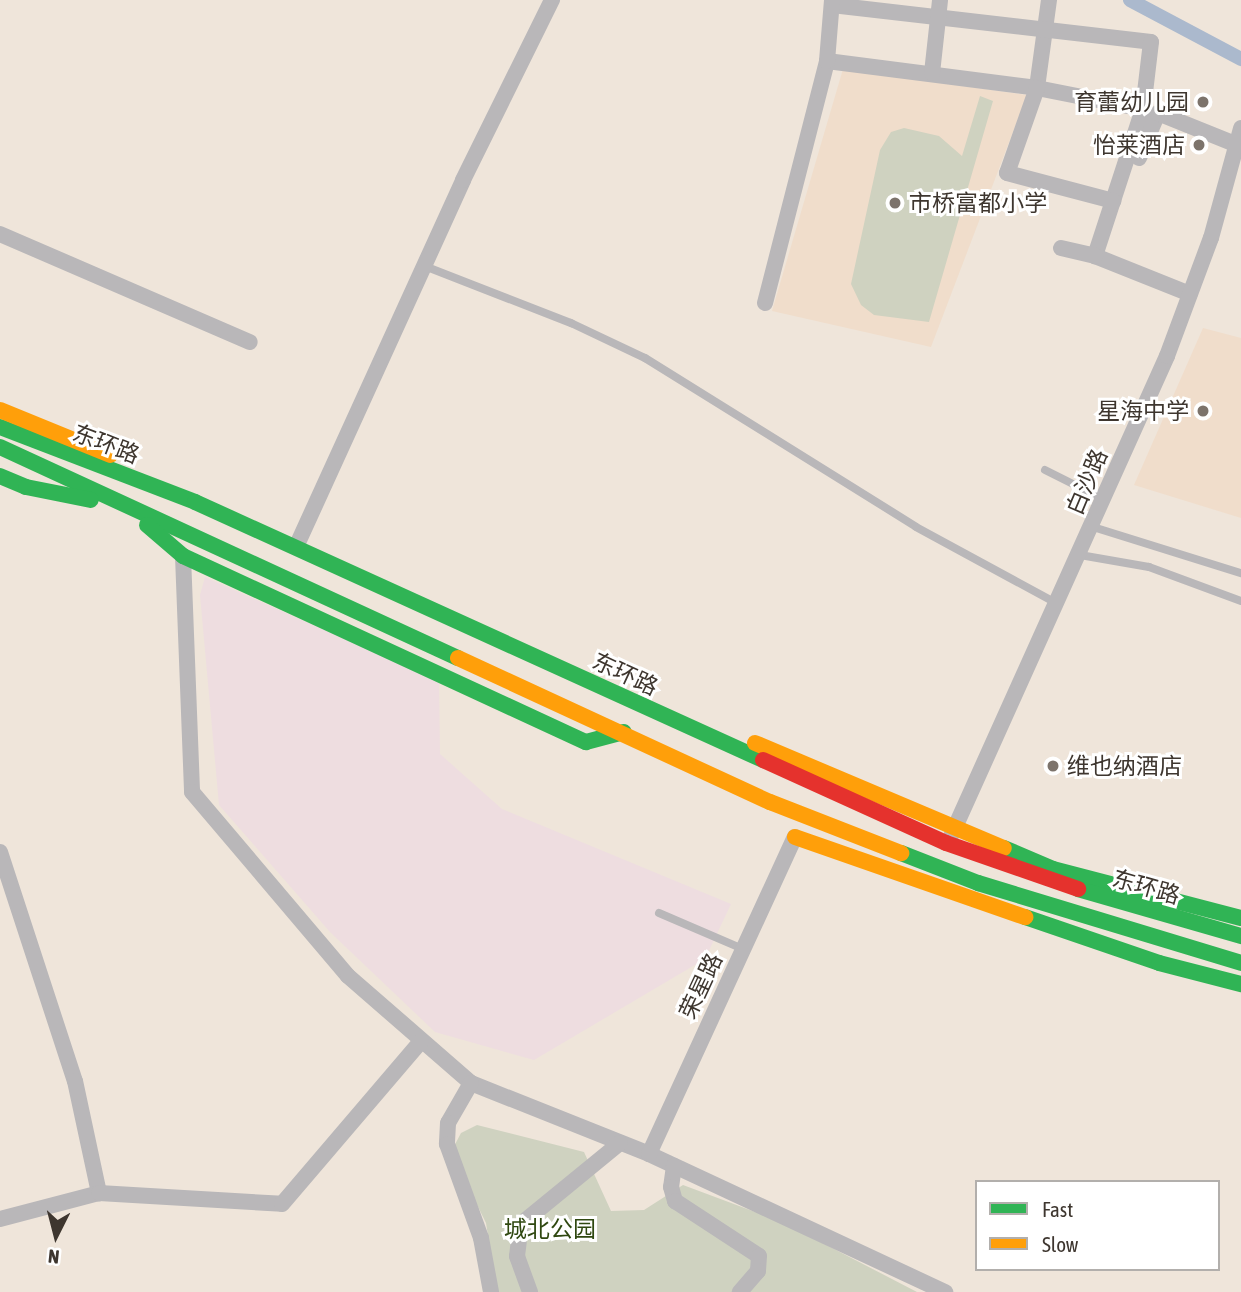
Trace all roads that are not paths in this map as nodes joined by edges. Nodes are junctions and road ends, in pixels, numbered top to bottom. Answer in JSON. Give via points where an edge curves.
{"nodes":[{"id":1,"x":552,"y":0,"type":"edge"},
{"id":2,"x":1049,"y":0,"type":"edge"},
{"id":3,"x":832,"y":3,"type":"edge"},
{"id":4,"x":939,"y":8,"type":"edge"},
{"id":5,"x":1045,"y":30,"type":"junction"},
{"id":6,"x":827,"y":61,"type":"junction"},
{"id":7,"x":932,"y":73,"type":"junction"},
{"id":8,"x":1037,"y":88,"type":"junction"},
{"id":9,"x":1143,"y":109,"type":"junction"},
{"id":10,"x":1238,"y":136,"type":"edge"},
{"id":11,"x":1139,"y":158,"type":"dead end"},
{"id":12,"x":1113,"y":201,"type":"junction"},
{"id":13,"x":0,"y":234,"type":"edge"},
{"id":14,"x":1061,"y":248,"type":"dead end"},
{"id":15,"x":1096,"y":256,"type":"junction"},
{"id":16,"x":427,"y":267,"type":"junction"},
{"id":17,"x":1190,"y":294,"type":"junction"},
{"id":18,"x":765,"y":303,"type":"dead end"},
{"id":19,"x":250,"y":342,"type":"dead end"},
{"id":20,"x":0,"y":394,"type":"edge"},
{"id":21,"x":0,"y":410,"type":"edge"},
{"id":22,"x":0,"y":427,"type":"edge"},
{"id":23,"x":0,"y":447,"type":"edge"},
{"id":24,"x":0,"y":464,"type":"edge"},
{"id":25,"x":1045,"y":470,"type":"dead end"},
{"id":26,"x":141,"y":472,"type":"junction"},
{"id":27,"x":0,"y":476,"type":"edge"},
{"id":28,"x":1105,"y":499,"type":"junction"},
{"id":29,"x":195,"y":502,"type":"junction"},
{"id":30,"x":125,"y":506,"type":"junction"},
{"id":31,"x":1093,"y":527,"type":"junction"},
{"id":32,"x":299,"y":541,"type":"junction"},
{"id":33,"x":1080,"y":555,"type":"junction"},
{"id":34,"x":183,"y":556,"type":"junction"},
{"id":35,"x":1241,"y":573,"type":"edge"},
{"id":36,"x":1241,"y":601,"type":"edge"},
{"id":37,"x":1058,"y":604,"type":"junction"},
{"id":38,"x":624,"y":732,"type":"junction"},
{"id":39,"x":740,"y":753,"type":"junction"},
{"id":40,"x":787,"y":757,"type":"junction"},
{"id":41,"x":724,"y":780,"type":"junction"},
{"id":42,"x":820,"y":790,"type":"junction"},
{"id":43,"x":806,"y":816,"type":"junction"},
{"id":44,"x":957,"y":826,"type":"junction"},
{"id":45,"x":858,"y":836,"type":"junction"},
{"id":46,"x":795,"y":837,"type":"junction"},
{"id":47,"x":946,"y":843,"type":"junction"},
{"id":48,"x":0,"y":852,"type":"edge"},
{"id":49,"x":659,"y":913,"type":"dead end"},
{"id":50,"x":1241,"y":918,"type":"edge"},
{"id":51,"x":1241,"y":936,"type":"edge"},
{"id":52,"x":743,"y":949,"type":"junction"},
{"id":53,"x":1239,"y":963,"type":"edge"},
{"id":54,"x":1241,"y":984,"type":"edge"},
{"id":55,"x":421,"y":1041,"type":"junction"},
{"id":56,"x":471,"y":1083,"type":"junction"},
{"id":57,"x":620,"y":1143,"type":"junction"},
{"id":58,"x":649,"y":1154,"type":"junction"},
{"id":59,"x":674,"y":1166,"type":"junction"},
{"id":60,"x":99,"y":1194,"type":"junction"},
{"id":61,"x":0,"y":1219,"type":"edge"},
{"id":62,"x":491,"y":1292,"type":"edge"},
{"id":63,"x":530,"y":1292,"type":"edge"},
{"id":64,"x":740,"y":1292,"type":"edge"},
{"id":65,"x":946,"y":1292,"type":"edge"}],
"edges":[{"from":1,"to":16,"type":"street","via":[[463,180]]},
{"from":2,"to":5,"type":"street"},
{"from":3,"to":4,"type":"street"},
{"from":3,"to":6,"type":"street"},
{"from":4,"to":5,"type":"street"},
{"from":4,"to":7,"type":"street"},
{"from":5,"to":8,"type":"street"},
{"from":5,"to":9,"type":"street","via":[[1152,42]]},
{"from":6,"to":7,"type":"street"},
{"from":6,"to":18,"type":"street"},
{"from":7,"to":8,"type":"street"},
{"from":8,"to":9,"type":"street"},
{"from":8,"to":12,"type":"street","via":[[1007,173]]},
{"from":9,"to":12,"type":"street"},
{"from":10,"to":11,"type":"street","via":[[1158,113]]},
{"from":10,"to":17,"type":"street","name":"白沙路"},
{"from":12,"to":15,"type":"street"},
{"from":13,"to":19,"type":"street"},
{"from":14,"to":15,"type":"street"},
{"from":15,"to":17,"type":"street"},
{"from":16,"to":32,"type":"street"},
{"from":16,"to":37,"type":"lane","via":[[571,323],[645,358],[916,527]]},
{"from":17,"to":28,"type":"street","name":"白沙路"},
{"from":20,"to":26,"type":"main road","via":[[94,435]]},
{"from":21,"to":26,"type":"main road"},
{"from":22,"to":29,"type":"main road","name":"东环路"},
{"from":23,"to":30,"type":"main road","name":"东环路"},
{"from":24,"to":30,"type":"main road"},
{"from":25,"to":28,"type":"lane"},
{"from":26,"to":29,"type":"main road"},
{"from":27,"to":30,"type":"main road","via":[[26,486]]},
{"from":28,"to":31,"type":"street","name":"白沙路"},
{"from":29,"to":32,"type":"main road","name":"东环路","via":[[246,526]]},
{"from":30,"to":34,"type":"main road"},
{"from":30,"to":38,"type":"main road","name":"东环路"},
{"from":31,"to":33,"type":"street","name":"白沙路"},
{"from":31,"to":35,"type":"lane"},
{"from":32,"to":39,"type":"main road","name":"东环路"},
{"from":32,"to":40,"type":"main road"},
{"from":33,"to":36,"type":"lane","via":[[1149,567]]},
{"from":33,"to":37,"type":"street","name":"白沙路"},
{"from":34,"to":38,"type":"main road","via":[[586,742]]},
{"from":34,"to":55,"type":"street","via":[[192,792],[348,976]]},
{"from":37,"to":44,"type":"street","name":"白沙路"},
{"from":38,"to":41,"type":"main road","name":"东环路"},
{"from":39,"to":41,"type":"main road"},
{"from":39,"to":42,"type":"main road","name":"东环路"},
{"from":40,"to":42,"type":"main road"},
{"from":40,"to":44,"type":"main road"},
{"from":41,"to":43,"type":"main road","name":"东环路"},
{"from":42,"to":43,"type":"main road"},
{"from":42,"to":47,"type":"main road","name":"东环路"},
{"from":43,"to":45,"type":"main road","name":"东环路"},
{"from":43,"to":46,"type":"main road"},
{"from":44,"to":47,"type":"street","name":"白沙路"},
{"from":44,"to":50,"type":"main road","via":[[1053,869]]},
{"from":45,"to":46,"type":"main road"},
{"from":45,"to":53,"type":"main road","name":"东环路","via":[[978,883]]},
{"from":46,"to":52,"type":"street","name":"荣星路"},
{"from":46,"to":54,"type":"main road","via":[[1159,963]]},
{"from":47,"to":51,"type":"main road","name":"东环路","via":[[1067,887]]},
{"from":48,"to":60,"type":"street","via":[[75,1081]]},
{"from":49,"to":52,"type":"lane"},
{"from":52,"to":58,"type":"street","name":"荣星路"},
{"from":55,"to":56,"type":"street"},
{"from":55,"to":60,"type":"street","via":[[282,1204]]},
{"from":56,"to":57,"type":"street"},
{"from":56,"to":62,"type":"street","via":[[448,1123],[447,1144],[481,1238]]},
{"from":57,"to":58,"type":"street"},
{"from":57,"to":63,"type":"street","via":[[521,1224],[517,1256]]},
{"from":58,"to":59,"type":"street"},
{"from":59,"to":64,"type":"street","via":[[671,1187],[675,1201],[759,1256],[758,1270]]},
{"from":59,"to":65,"type":"street"},
{"from":60,"to":61,"type":"street"}]}
